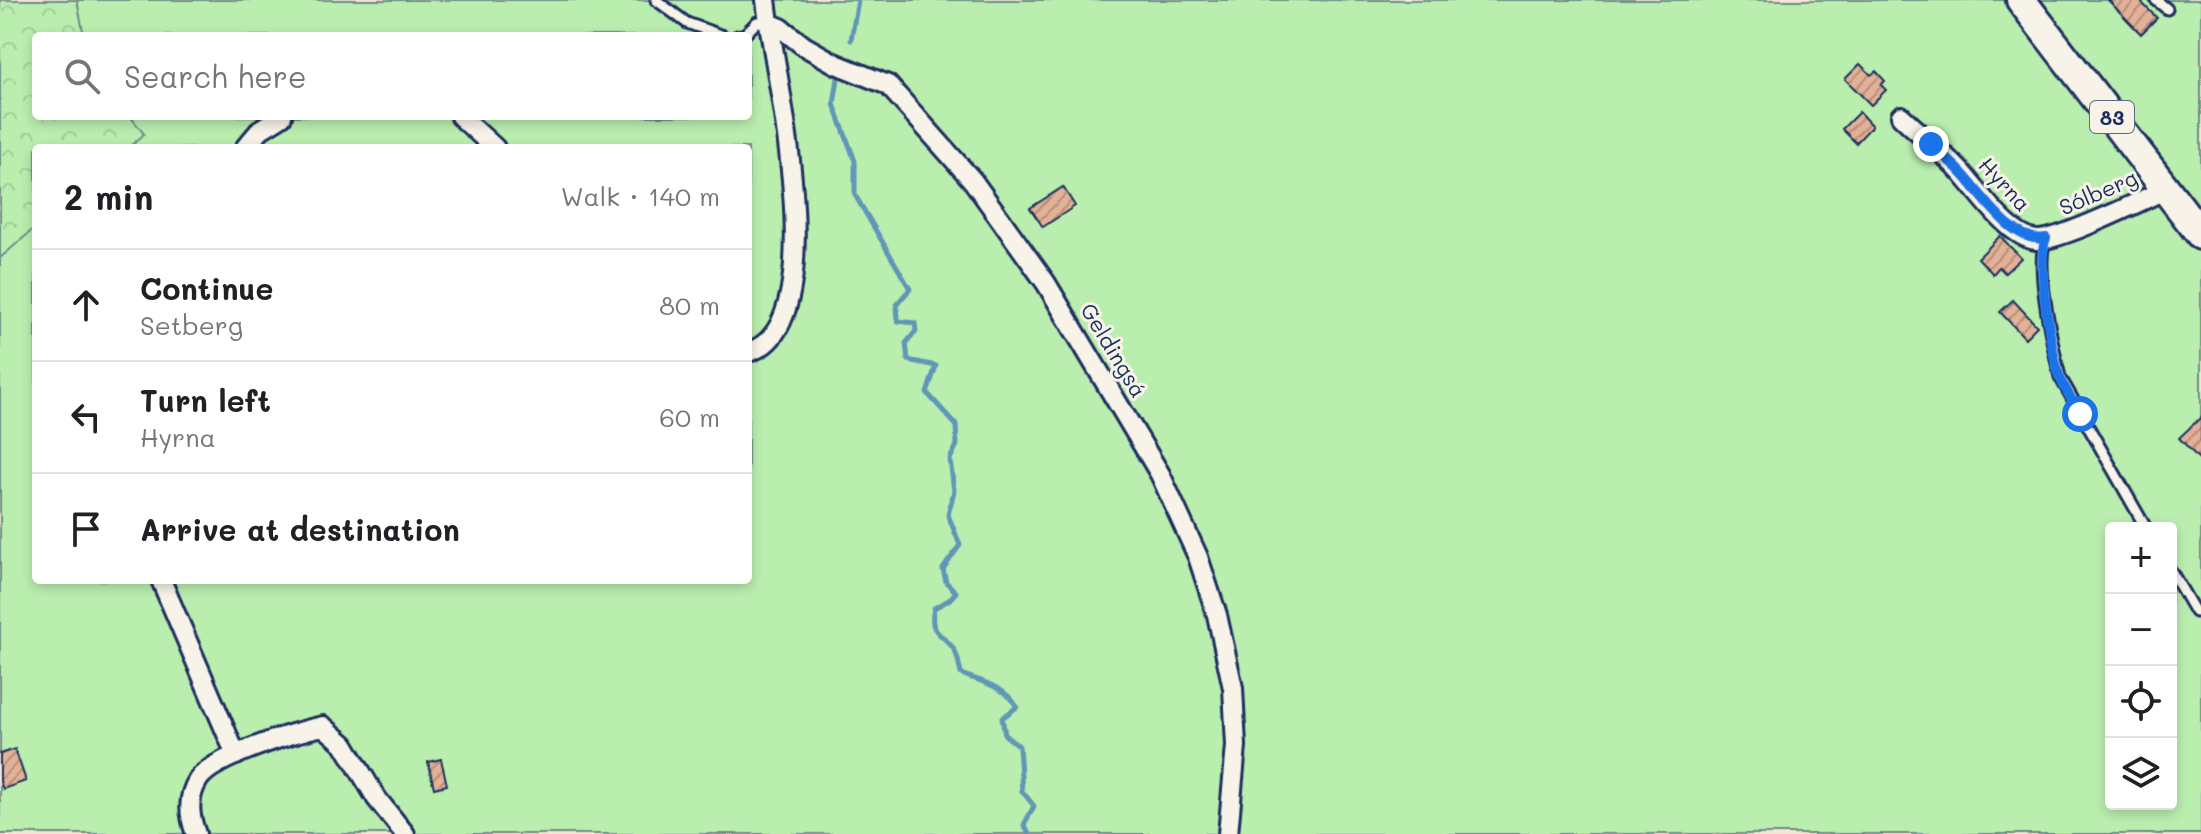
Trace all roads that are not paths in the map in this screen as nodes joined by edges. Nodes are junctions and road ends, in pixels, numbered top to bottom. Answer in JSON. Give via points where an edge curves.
{"nodes":[{"id":1,"x":656,"y":0,"type":"edge"},
{"id":2,"x":766,"y":0,"type":"edge"},
{"id":3,"x":2021,"y":0,"type":"edge"},
{"id":4,"x":2156,"y":0,"type":"edge"},
{"id":5,"x":2167,"y":9,"type":"dead end"},
{"id":6,"x":769,"y":23,"type":"junction"},
{"id":7,"x":712,"y":32,"type":"edge"},
{"id":8,"x":747,"y":32,"type":"edge"},
{"id":9,"x":1901,"y":116,"type":"dead end"},
{"id":10,"x":276,"y":120,"type":"edge"},
{"id":11,"x":464,"y":120,"type":"edge"},
{"id":12,"x":248,"y":144,"type":"edge"},
{"id":13,"x":491,"y":144,"type":"edge"},
{"id":14,"x":2167,"y":188,"type":"junction"},
{"id":15,"x":2201,"y":235,"type":"edge"},
{"id":16,"x":2046,"y":238,"type":"junction"},
{"id":17,"x":752,"y":351,"type":"edge"},
{"id":18,"x":2143,"y":522,"type":"edge"},
{"id":19,"x":2177,"y":581,"type":"edge"},
{"id":20,"x":163,"y":584,"type":"edge"},
{"id":21,"x":2195,"y":612,"type":"dead end"},
{"id":22,"x":236,"y":755,"type":"junction"},
{"id":23,"x":196,"y":834,"type":"edge"},
{"id":24,"x":405,"y":834,"type":"edge"},
{"id":25,"x":1228,"y":834,"type":"edge"}],
"edges":[{"from":1,"to":7,"type":"lane","via":[[687,23]]},
{"from":2,"to":6,"type":"street"},
{"from":3,"to":14,"type":"main road","number":"83"},
{"from":4,"to":5,"type":"lane"},
{"from":6,"to":8,"type":"lane","via":[[757,22]]},
{"from":6,"to":17,"type":"street","via":[[794,198],[795,271],[785,316],[760,349]]},
{"from":6,"to":25,"type":"street","name":"Geldingsá","via":[[836,64],[888,85],[973,181],[1046,283],[1160,474],[1198,557],[1233,688],[1236,746]]},
{"from":9,"to":16,"type":"street","name":"Hyrna","via":[[2010,226],[2036,240]]},
{"from":10,"to":12,"type":"street"},
{"from":11,"to":13,"type":"street"},
{"from":14,"to":15,"type":"main road","number":"83"},
{"from":14,"to":16,"type":"street","name":"Sólberg"},
{"from":16,"to":18,"type":"lane","via":[[2042,263],[2060,377]]},
{"from":19,"to":21,"type":"lane"},
{"from":20,"to":22,"type":"street"},
{"from":22,"to":23,"type":"street","via":[[200,777],[189,815]]},
{"from":22,"to":24,"type":"street","via":[[323,726],[344,744]]}]}
